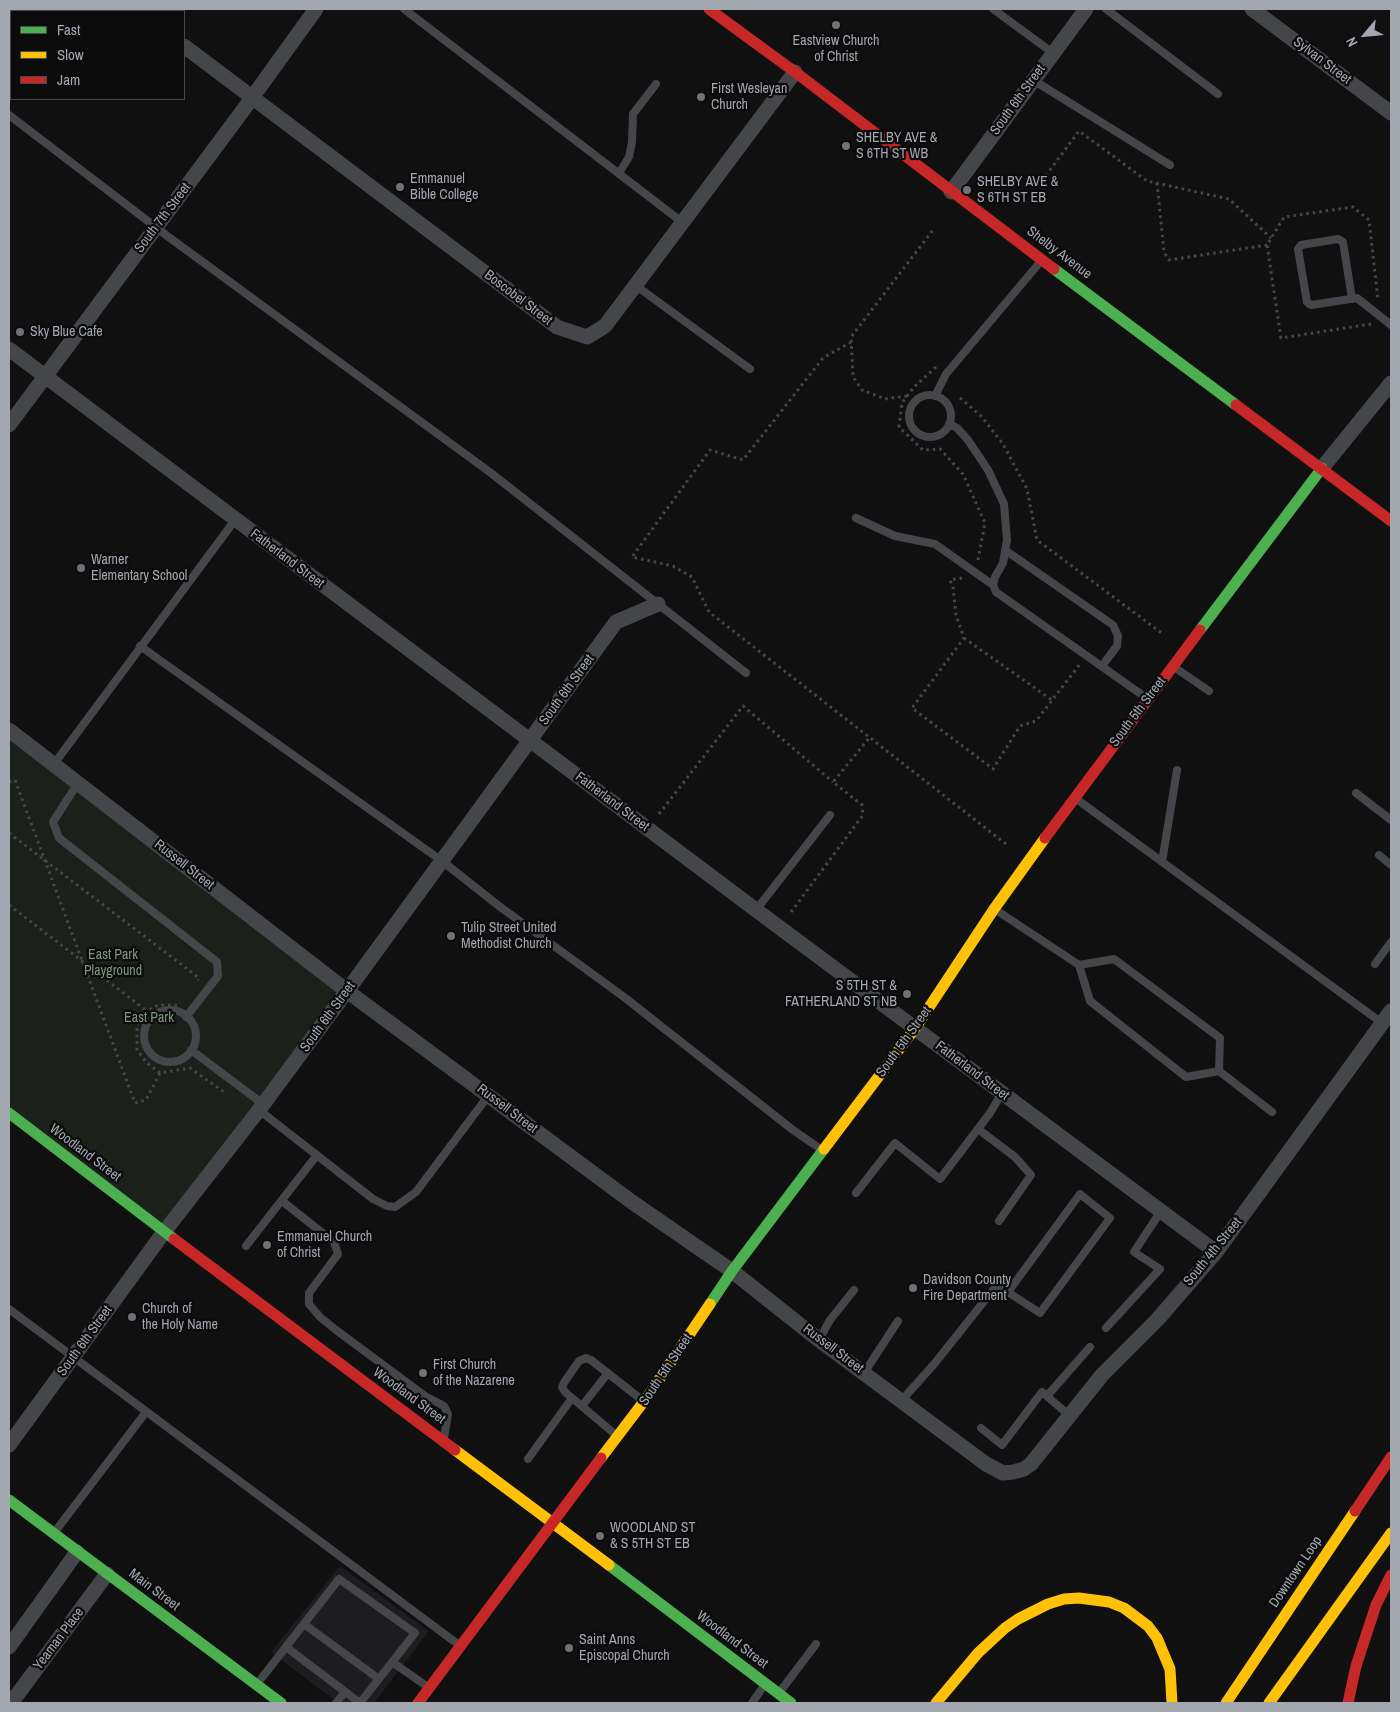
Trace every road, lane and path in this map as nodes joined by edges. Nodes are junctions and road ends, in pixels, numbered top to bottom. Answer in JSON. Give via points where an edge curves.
{"nodes":[{"id":1,"x":316,"y":9,"type":"edge"},
{"id":2,"x":404,"y":9,"type":"edge"},
{"id":3,"x":709,"y":9,"type":"edge"},
{"id":4,"x":993,"y":9,"type":"edge"},
{"id":5,"x":1086,"y":9,"type":"edge"},
{"id":6,"x":1106,"y":9,"type":"edge"},
{"id":7,"x":1252,"y":9,"type":"edge"},
{"id":8,"x":185,"y":47,"type":"edge"},
{"id":9,"x":1053,"y":53,"type":"junction"},
{"id":10,"x":794,"y":72,"type":"junction"},
{"id":11,"x":1033,"y":80,"type":"junction"},
{"id":12,"x":656,"y":84,"type":"dead end"},
{"id":13,"x":1218,"y":94,"type":"dead end"},
{"id":14,"x":253,"y":98,"type":"junction"},
{"id":15,"x":1391,"y":113,"type":"edge"},
{"id":16,"x":9,"y":115,"type":"edge"},
{"id":17,"x":1170,"y":165,"type":"dead end"},
{"id":18,"x":619,"y":173,"type":"junction"},
{"id":19,"x":1157,"y":183,"type":"junction"},
{"id":20,"x":1038,"y":186,"type":"dead end"},
{"id":21,"x":951,"y":192,"type":"junction"},
{"id":22,"x":682,"y":222,"type":"junction"},
{"id":23,"x":157,"y":227,"type":"junction"},
{"id":24,"x":933,"y":230,"type":"dead end"},
{"id":25,"x":1271,"y":238,"type":"junction"},
{"id":26,"x":1267,"y":245,"type":"junction"},
{"id":27,"x":1042,"y":260,"type":"junction"},
{"id":28,"x":636,"y":285,"type":"junction"},
{"id":29,"x":1352,"y":299,"type":"junction"},
{"id":30,"x":1378,"y":304,"type":"dead end"},
{"id":31,"x":1373,"y":324,"type":"dead end"},
{"id":32,"x":1391,"y":325,"type":"edge"},
{"id":33,"x":851,"y":342,"type":"junction"},
{"id":34,"x":9,"y":349,"type":"edge"},
{"id":35,"x":750,"y":370,"type":"dead end"},
{"id":36,"x":45,"y":376,"type":"junction"},
{"id":37,"x":1391,"y":383,"type":"edge"},
{"id":38,"x":908,"y":396,"type":"dead end"},
{"id":39,"x":935,"y":396,"type":"junction"},
{"id":40,"x":960,"y":398,"type":"dead end"},
{"id":41,"x":949,"y":424,"type":"junction"},
{"id":42,"x":9,"y":425,"type":"edge"},
{"id":43,"x":1322,"y":468,"type":"junction"},
{"id":44,"x":856,"y":518,"type":"dead end"},
{"id":45,"x":235,"y":520,"type":"junction"},
{"id":46,"x":1391,"y":521,"type":"edge"},
{"id":47,"x":1005,"y":550,"type":"junction"},
{"id":48,"x":965,"y":577,"type":"dead end"},
{"id":49,"x":993,"y":586,"type":"junction"},
{"id":50,"x":658,"y":604,"type":"junction"},
{"id":51,"x":1162,"y":634,"type":"dead end"},
{"id":52,"x":964,"y":638,"type":"junction"},
{"id":53,"x":140,"y":646,"type":"junction"},
{"id":54,"x":1072,"y":658,"type":"dead end"},
{"id":55,"x":1102,"y":666,"type":"junction"},
{"id":56,"x":1173,"y":666,"type":"junction"},
{"id":57,"x":746,"y":673,"type":"dead end"},
{"id":58,"x":1208,"y":691,"type":"dead end"},
{"id":59,"x":1148,"y":699,"type":"junction"},
{"id":60,"x":1052,"y":700,"type":"junction"},
{"id":61,"x":9,"y":730,"type":"edge"},
{"id":62,"x":530,"y":741,"type":"junction"},
{"id":63,"x":54,"y":764,"type":"junction"},
{"id":64,"x":1177,"y":770,"type":"dead end"},
{"id":65,"x":9,"y":782,"type":"edge"},
{"id":66,"x":78,"y":782,"type":"junction"},
{"id":67,"x":834,"y":782,"type":"dead end"},
{"id":68,"x":1356,"y":793,"type":"dead end"},
{"id":69,"x":1074,"y":798,"type":"junction"},
{"id":70,"x":659,"y":814,"type":"dead end"},
{"id":71,"x":830,"y":816,"type":"dead end"},
{"id":72,"x":1391,"y":820,"type":"edge"},
{"id":73,"x":9,"y":833,"type":"edge"},
{"id":74,"x":1006,"y":844,"type":"dead end"},
{"id":75,"x":1379,"y":855,"type":"dead end"},
{"id":76,"x":46,"y":861,"type":"junction"},
{"id":77,"x":442,"y":861,"type":"junction"},
{"id":78,"x":1162,"y":862,"type":"junction"},
{"id":79,"x":1391,"y":865,"type":"edge"},
{"id":80,"x":9,"y":905,"type":"edge"},
{"id":81,"x":994,"y":909,"type":"junction"},
{"id":82,"x":756,"y":910,"type":"junction"},
{"id":83,"x":1391,"y":942,"type":"edge"},
{"id":84,"x":83,"y":962,"type":"junction"},
{"id":85,"x":1375,"y":964,"type":"dead end"},
{"id":86,"x":1079,"y":965,"type":"junction"},
{"id":87,"x":194,"y":985,"type":"dead end"},
{"id":88,"x":347,"y":991,"type":"junction"},
{"id":89,"x":184,"y":998,"type":"dead end"},
{"id":90,"x":147,"y":1011,"type":"junction"},
{"id":91,"x":186,"y":1017,"type":"junction"},
{"id":92,"x":1387,"y":1017,"type":"edge"},
{"id":93,"x":916,"y":1028,"type":"junction"},
{"id":94,"x":191,"y":1050,"type":"junction"},
{"id":95,"x":1219,"y":1071,"type":"junction"},
{"id":96,"x":160,"y":1073,"type":"junction"},
{"id":97,"x":1002,"y":1093,"type":"junction"},
{"id":98,"x":228,"y":1094,"type":"dead end"},
{"id":99,"x":488,"y":1096,"type":"junction"},
{"id":100,"x":261,"y":1107,"type":"junction"},
{"id":101,"x":1272,"y":1112,"type":"dead end"},
{"id":102,"x":9,"y":1113,"type":"edge"},
{"id":103,"x":978,"y":1129,"type":"junction"},
{"id":104,"x":823,"y":1151,"type":"junction"},
{"id":105,"x":317,"y":1155,"type":"junction"},
{"id":106,"x":856,"y":1194,"type":"dead end"},
{"id":107,"x":282,"y":1201,"type":"junction"},
{"id":108,"x":1161,"y":1211,"type":"junction"},
{"id":109,"x":999,"y":1220,"type":"dead end"},
{"id":110,"x":164,"y":1232,"type":"junction"},
{"id":111,"x":246,"y":1246,"type":"dead end"},
{"id":112,"x":1216,"y":1252,"type":"junction"},
{"id":113,"x":732,"y":1271,"type":"junction"},
{"id":114,"x":854,"y":1290,"type":"dead end"},
{"id":115,"x":1008,"y":1292,"type":"junction"},
{"id":116,"x":9,"y":1310,"type":"edge"},
{"id":117,"x":898,"y":1321,"type":"dead end"},
{"id":118,"x":1106,"y":1328,"type":"dead end"},
{"id":119,"x":820,"y":1340,"type":"junction"},
{"id":120,"x":1090,"y":1347,"type":"dead end"},
{"id":121,"x":73,"y":1358,"type":"junction"},
{"id":122,"x":864,"y":1372,"type":"junction"},
{"id":123,"x":608,"y":1373,"type":"junction"},
{"id":124,"x":1047,"y":1396,"type":"junction"},
{"id":125,"x":572,"y":1398,"type":"junction"},
{"id":126,"x":902,"y":1400,"type":"junction"},
{"id":127,"x":644,"y":1401,"type":"junction"},
{"id":128,"x":582,"y":1406,"type":"junction"},
{"id":129,"x":146,"y":1412,"type":"junction"},
{"id":130,"x":1070,"y":1416,"type":"junction"},
{"id":131,"x":981,"y":1428,"type":"dead end"},
{"id":132,"x":618,"y":1436,"type":"junction"},
{"id":133,"x":444,"y":1440,"type":"junction"},
{"id":134,"x":9,"y":1445,"type":"edge"},
{"id":135,"x":1391,"y":1457,"type":"edge"},
{"id":136,"x":528,"y":1459,"type":"dead end"},
{"id":137,"x":1013,"y":1472,"type":"joint"},
{"id":138,"x":9,"y":1500,"type":"edge"},
{"id":139,"x":552,"y":1523,"type":"junction"},
{"id":140,"x":53,"y":1534,"type":"junction"},
{"id":141,"x":1391,"y":1534,"type":"edge"},
{"id":142,"x":77,"y":1552,"type":"junction"},
{"id":143,"x":107,"y":1574,"type":"junction"},
{"id":144,"x":1391,"y":1575,"type":"edge"},
{"id":145,"x":304,"y":1624,"type":"junction"},
{"id":146,"x":816,"y":1644,"type":"dead end"},
{"id":147,"x":461,"y":1646,"type":"junction"},
{"id":148,"x":9,"y":1647,"type":"edge"},
{"id":149,"x":286,"y":1647,"type":"junction"},
{"id":150,"x":392,"y":1662,"type":"junction"},
{"id":151,"x":379,"y":1679,"type":"junction"},
{"id":152,"x":765,"y":1684,"type":"junction"},
{"id":153,"x":256,"y":1685,"type":"junction"},
{"id":154,"x":429,"y":1688,"type":"junction"},
{"id":155,"x":345,"y":1692,"type":"junction"},
{"id":156,"x":778,"y":1694,"type":"junction"},
{"id":157,"x":12,"y":1695,"type":"edge"},
{"id":158,"x":281,"y":1703,"type":"edge"},
{"id":159,"x":336,"y":1703,"type":"edge"},
{"id":160,"x":418,"y":1703,"type":"edge"},
{"id":161,"x":752,"y":1703,"type":"edge"},
{"id":162,"x":791,"y":1703,"type":"edge"},
{"id":163,"x":936,"y":1703,"type":"edge"},
{"id":164,"x":1172,"y":1703,"type":"edge"},
{"id":165,"x":1226,"y":1703,"type":"edge"},
{"id":166,"x":1269,"y":1703,"type":"edge"},
{"id":167,"x":1348,"y":1703,"type":"edge"}],
"edges":[{"from":1,"to":14,"type":"street","name":"South 7th Street"},
{"from":2,"to":18,"type":"lane"},
{"from":3,"to":10,"type":"main road","name":"Shelby Avenue"},
{"from":4,"to":9,"type":"lane"},
{"from":5,"to":9,"type":"street","name":"South 6th Street"},
{"from":6,"to":13,"type":"lane"},
{"from":7,"to":15,"type":"street","name":"Sylvan Street"},
{"from":8,"to":14,"type":"street","name":"Boscobel Street"},
{"from":9,"to":11,"type":"street","name":"South 6th Street"},
{"from":10,"to":21,"type":"main road","name":"Shelby Avenue"},
{"from":10,"to":22,"type":"street","name":"Boscobel Street"},
{"from":11,"to":17,"type":"lane"},
{"from":11,"to":21,"type":"street","name":"South 6th Street"},
{"from":12,"to":18,"type":"lane","via":[[633,114],[629,157]]},
{"from":14,"to":23,"type":"street","name":"South 7th Street"},
{"from":14,"to":28,"type":"street","name":"Boscobel Street","via":[[556,326],[587,338],[604,326]]},
{"from":16,"to":23,"type":"lane"},
{"from":18,"to":22,"type":"lane"},
{"from":19,"to":20,"type":"path","via":[[1147,180],[1079,131]]},
{"from":19,"to":25,"type":"path","via":[[1230,199]]},
{"from":19,"to":26,"type":"path","via":[[1164,252],[1169,260]]},
{"from":21,"to":27,"type":"main road","name":"Shelby Avenue"},
{"from":22,"to":28,"type":"street","name":"Boscobel Street"},
{"from":23,"to":36,"type":"street","name":"South 7th Street"},
{"from":23,"to":50,"type":"lane","via":[[491,473]]},
{"from":24,"to":33,"type":"path","via":[[851,337]]},
{"from":25,"to":26,"type":"path"},
{"from":25,"to":30,"type":"path","via":[[1284,217],[1352,207],[1369,220]]},
{"from":26,"to":31,"type":"path","via":[[1281,338]]},
{"from":27,"to":39,"type":"lane","via":[[946,374]]},
{"from":27,"to":43,"type":"main road","name":"Shelby Avenue"},
{"from":28,"to":35,"type":"lane"},
{"from":29,"to":29,"type":"lane","via":[[1311,305],[1307,302],[1298,249],[1301,245],[1338,239],[1343,242]]},
{"from":29,"to":32,"type":"lane","via":[[1357,298]]},
{"from":33,"to":38,"type":"path","via":[[853,376],[862,390],[884,399]]},
{"from":33,"to":74,"type":"path","via":[[823,358],[743,460],[710,450],[632,557],[673,566],[692,577],[709,612]]},
{"from":34,"to":36,"type":"street","name":"Fatherland Street"},
{"from":36,"to":42,"type":"street","name":"South 7th Street"},
{"from":36,"to":45,"type":"street","name":"Fatherland Street"},
{"from":37,"to":43,"type":"street","name":"South 5th Street"},
{"from":39,"to":41,"type":"lane","via":[[949,406]]},
{"from":39,"to":41,"type":"lane","via":[[918,399],[912,405],[910,422],[920,435],[929,437],[945,431]]},
{"from":40,"to":51,"type":"path","via":[[981,416],[1003,444],[1027,490],[1038,540]]},
{"from":41,"to":47,"type":"lane","via":[[968,440],[988,470],[1004,504]]},
{"from":43,"to":46,"type":"main road","name":"Shelby Avenue"},
{"from":43,"to":56,"type":"main road","name":"South 5th Street"},
{"from":44,"to":49,"type":"lane","via":[[895,536],[935,544]]},
{"from":45,"to":53,"type":"lane"},
{"from":45,"to":62,"type":"street","name":"Fatherland Street"},
{"from":47,"to":49,"type":"lane"},
{"from":47,"to":55,"type":"lane","via":[[1112,625],[1118,636],[1117,646]]},
{"from":48,"to":52,"type":"path","via":[[950,580]]},
{"from":49,"to":55,"type":"lane","via":[[996,592]]},
{"from":50,"to":57,"type":"lane"},
{"from":50,"to":62,"type":"street","name":"South 6th Street","via":[[616,622]]},
{"from":52,"to":60,"type":"path"},
{"from":52,"to":60,"type":"path","via":[[912,708],[993,769],[1020,726],[1036,721]]},
{"from":53,"to":63,"type":"lane"},
{"from":53,"to":77,"type":"lane"},
{"from":54,"to":60,"type":"path","via":[[1080,664]]},
{"from":55,"to":59,"type":"lane"},
{"from":56,"to":58,"type":"lane"},
{"from":56,"to":59,"type":"main road","name":"South 5th Street"},
{"from":59,"to":69,"type":"main road","name":"South 5th Street"},
{"from":61,"to":63,"type":"street","name":"Russell Street"},
{"from":62,"to":77,"type":"street","name":"South 6th Street"},
{"from":62,"to":82,"type":"street","name":"Fatherland Street"},
{"from":63,"to":66,"type":"street","name":"Russell Street"},
{"from":64,"to":78,"type":"lane"},
{"from":65,"to":76,"type":"path","via":[[16,780]]},
{"from":66,"to":88,"type":"street","name":"Russell Street"},
{"from":66,"to":91,"type":"lane","via":[[53,822],[59,838],[217,962],[218,976]]},
{"from":67,"to":70,"type":"path","via":[[743,706]]},
{"from":68,"to":72,"type":"lane"},
{"from":69,"to":78,"type":"lane"},
{"from":69,"to":81,"type":"main road","name":"South 5th Street"},
{"from":71,"to":82,"type":"lane"},
{"from":73,"to":76,"type":"path"},
{"from":75,"to":79,"type":"lane"},
{"from":76,"to":84,"type":"path"},
{"from":76,"to":87,"type":"path","via":[[199,978]]},
{"from":77,"to":88,"type":"street","name":"South 6th Street"},
{"from":77,"to":104,"type":"lane"},
{"from":78,"to":92,"type":"lane"},
{"from":80,"to":84,"type":"path"},
{"from":81,"to":86,"type":"lane"},
{"from":81,"to":93,"type":"main road","name":"South 5th Street"},
{"from":82,"to":93,"type":"street","name":"Fatherland Street"},
{"from":83,"to":85,"type":"lane"},
{"from":84,"to":90,"type":"path"},
{"from":84,"to":96,"type":"path","via":[[134,1103],[146,1100]]},
{"from":86,"to":95,"type":"lane","via":[[1090,1001],[1186,1077]]},
{"from":86,"to":95,"type":"lane","via":[[1114,959],[1220,1038]]},
{"from":88,"to":99,"type":"street","name":"Russell Street"},
{"from":88,"to":100,"type":"street","name":"South 6th Street"},
{"from":89,"to":90,"type":"path","via":[[178,1005],[158,1004]]},
{"from":90,"to":96,"type":"path","via":[[137,1025],[137,1050],[146,1063]]},
{"from":91,"to":94,"type":"lane","via":[[196,1036]]},
{"from":91,"to":94,"type":"lane","via":[[175,1011],[166,1011],[150,1019],[144,1035],[145,1044],[149,1052],[162,1061],[185,1058]]},
{"from":92,"to":112,"type":"street","name":"South 4th Street"},
{"from":93,"to":97,"type":"street","name":"Fatherland Street"},
{"from":93,"to":104,"type":"main road","name":"South 5th Street"},
{"from":94,"to":100,"type":"lane"},
{"from":95,"to":101,"type":"lane"},
{"from":96,"to":98,"type":"path","via":[[190,1068]]},
{"from":97,"to":103,"type":"lane"},
{"from":97,"to":108,"type":"street","name":"Fatherland Street"},
{"from":99,"to":105,"type":"lane","via":[[416,1192],[395,1207],[373,1199]]},
{"from":99,"to":113,"type":"street","name":"Russell Street"},
{"from":100,"to":105,"type":"lane"},
{"from":100,"to":110,"type":"street","name":"South 6th Street"},
{"from":102,"to":110,"type":"main road","name":"Woodland Street"},
{"from":103,"to":106,"type":"lane","via":[[940,1179],[895,1143]]},
{"from":103,"to":109,"type":"lane","via":[[1015,1157],[1031,1175]]},
{"from":104,"to":113,"type":"main road","name":"South 5th Street"},
{"from":105,"to":107,"type":"lane"},
{"from":107,"to":111,"type":"lane"},
{"from":107,"to":133,"type":"lane","via":[[334,1242],[338,1254],[309,1293],[309,1304],[320,1317],[425,1396],[444,1406],[448,1414]]},
{"from":108,"to":112,"type":"street","name":"Fatherland Street"},
{"from":108,"to":118,"type":"lane","via":[[1134,1252],[1160,1269]]},
{"from":110,"to":121,"type":"street","name":"South 6th Street"},
{"from":110,"to":133,"type":"main road","name":"Woodland Street"},
{"from":112,"to":130,"type":"street","name":"South 4th Street","via":[[1157,1320],[1102,1375]]},
{"from":113,"to":119,"type":"street","name":"Russell Street"},
{"from":113,"to":127,"type":"main road","name":"South 5th Street"},
{"from":114,"to":119,"type":"lane","via":[[830,1320]]},
{"from":115,"to":115,"type":"lane","via":[[1040,1314],[1110,1218],[1080,1194]]},
{"from":115,"to":126,"type":"lane","via":[[997,1285]]},
{"from":116,"to":121,"type":"lane"},
{"from":117,"to":122,"type":"lane"},
{"from":119,"to":122,"type":"street","name":"Russell Street"},
{"from":120,"to":124,"type":"lane"},
{"from":121,"to":129,"type":"lane"},
{"from":121,"to":134,"type":"street","name":"South 6th Street"},
{"from":122,"to":126,"type":"street","name":"Russell Street"},
{"from":123,"to":125,"type":"lane","via":[[586,1358],[579,1362],[562,1387]]},
{"from":123,"to":127,"type":"lane"},
{"from":123,"to":128,"type":"lane"},
{"from":124,"to":130,"type":"lane"},
{"from":124,"to":131,"type":"lane","via":[[1042,1392],[1002,1445]]},
{"from":125,"to":128,"type":"lane"},
{"from":125,"to":136,"type":"lane"},
{"from":126,"to":137,"type":"street","name":"Russell Street","via":[[986,1464],[1002,1473]]},
{"from":127,"to":132,"type":"main road","name":"South 5th Street"},
{"from":128,"to":132,"type":"lane"},
{"from":129,"to":140,"type":"lane"},
{"from":129,"to":147,"type":"lane"},
{"from":130,"to":137,"type":"street","name":"South 4th Street","via":[[1031,1464]]},
{"from":132,"to":139,"type":"main road","name":"South 5th Street"},
{"from":133,"to":139,"type":"main road","name":"Woodland Street"},
{"from":135,"to":165,"type":"main road","name":"Downtown Loop"},
{"from":138,"to":140,"type":"main road","name":"Main Street"},
{"from":139,"to":147,"type":"main road","name":"South 5th Street"},
{"from":139,"to":152,"type":"main road","name":"Woodland Street"},
{"from":140,"to":142,"type":"main road","name":"Main Street"},
{"from":141,"to":166,"type":"main road"},
{"from":142,"to":143,"type":"main road","name":"Main Street"},
{"from":142,"to":148,"type":"street"},
{"from":143,"to":153,"type":"main road","name":"Main Street"},
{"from":143,"to":157,"type":"street","name":"Yeaman Place"},
{"from":144,"to":167,"type":"main road","via":[[1376,1604]]},
{"from":145,"to":149,"type":"lane"},
{"from":145,"to":150,"type":"lane","via":[[339,1578],[415,1633]]},
{"from":145,"to":151,"type":"lane","via":[[334,1651]]},
{"from":146,"to":156,"type":"lane"},
{"from":147,"to":154,"type":"main road","name":"South 5th Street"},
{"from":149,"to":153,"type":"lane"},
{"from":149,"to":155,"type":"lane","via":[[321,1669]]},
{"from":150,"to":151,"type":"lane"},
{"from":150,"to":154,"type":"lane"},
{"from":151,"to":155,"type":"lane","via":[[360,1703]]},
{"from":152,"to":156,"type":"main road","name":"Woodland Street"},
{"from":152,"to":161,"type":"lane"},
{"from":153,"to":158,"type":"main road","name":"Main Street"},
{"from":154,"to":160,"type":"main road","name":"South 5th Street"},
{"from":155,"to":159,"type":"lane"},
{"from":156,"to":162,"type":"main road","name":"Woodland Street"},
{"from":163,"to":164,"type":"main road","via":[[978,1653],[1005,1628],[1048,1604],[1079,1598],[1109,1602],[1124,1608],[1148,1626],[1170,1669]]}]}
